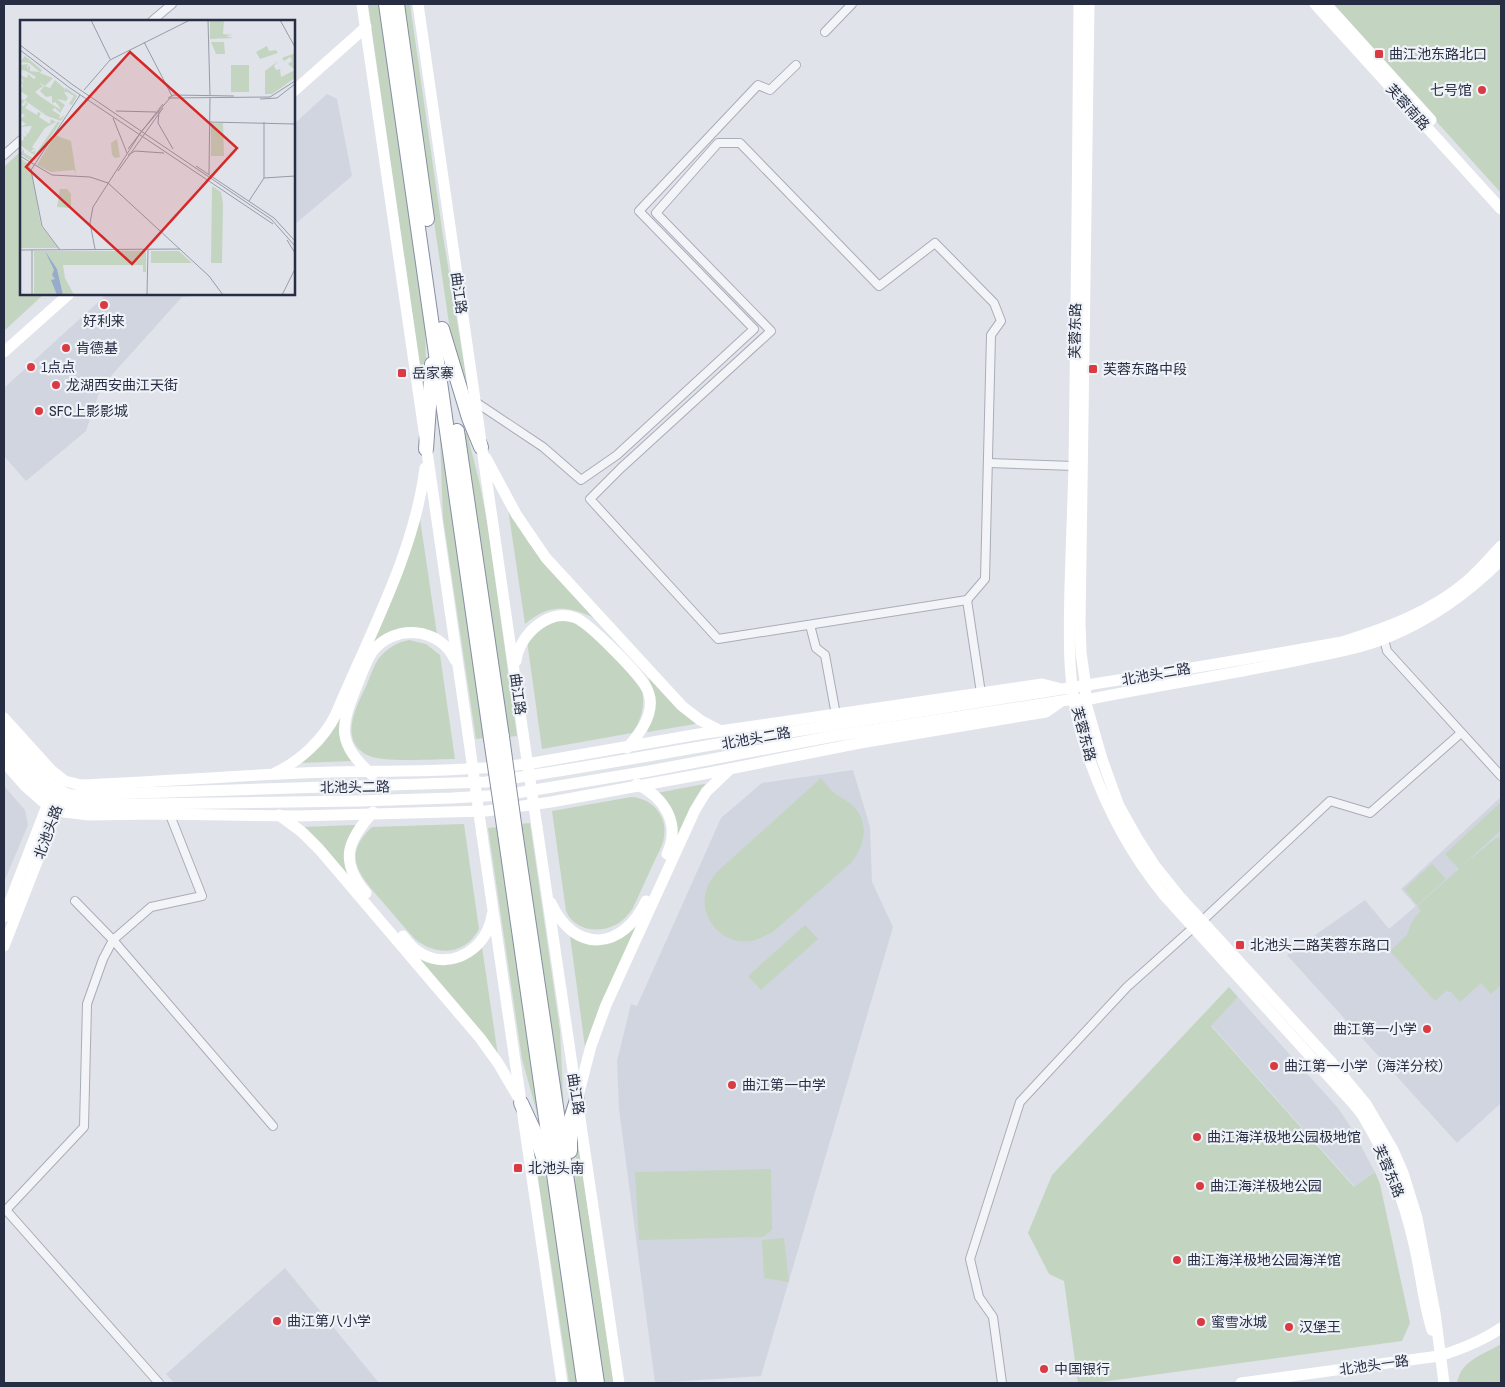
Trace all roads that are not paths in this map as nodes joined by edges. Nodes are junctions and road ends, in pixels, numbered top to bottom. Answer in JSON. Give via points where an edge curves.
{"nodes":[{"id":1,"x":172,"y":4,"type":"edge"},
{"id":2,"x":362,"y":4,"type":"edge"},
{"id":3,"x":386,"y":4,"type":"edge"},
{"id":4,"x":397,"y":4,"type":"edge"},
{"id":5,"x":418,"y":4,"type":"edge"},
{"id":6,"x":852,"y":4,"type":"edge"},
{"id":7,"x":1079,"y":4,"type":"edge"},
{"id":8,"x":1089,"y":4,"type":"edge"},
{"id":9,"x":1315,"y":4,"type":"edge"},
{"id":10,"x":1326,"y":4,"type":"edge"},
{"id":11,"x":153,"y":20,"type":"edge"},
{"id":12,"x":366,"y":27,"type":"junction"},
{"id":13,"x":825,"y":32,"type":"dead end"},
{"id":14,"x":796,"y":65,"type":"dead end"},
{"id":15,"x":295,"y":90,"type":"edge"},
{"id":16,"x":20,"y":141,"type":"edge"},
{"id":17,"x":4,"y":155,"type":"edge"},
{"id":18,"x":1501,"y":198,"type":"edge"},
{"id":19,"x":1501,"y":209,"type":"edge"},
{"id":20,"x":68,"y":295,"type":"edge"},
{"id":21,"x":438,"y":332,"type":"junction"},
{"id":22,"x":4,"y":352,"type":"edge"},
{"id":23,"x":474,"y":401,"type":"junction"},
{"id":24,"x":481,"y":447,"type":"junction"},
{"id":25,"x":426,"y":449,"type":"junction"},
{"id":26,"x":989,"y":462,"type":"junction"},
{"id":27,"x":1074,"y":466,"type":"junction"},
{"id":28,"x":1501,"y":546,"type":"edge"},
{"id":29,"x":1501,"y":560,"type":"edge"},
{"id":30,"x":968,"y":600,"type":"junction"},
{"id":31,"x":810,"y":625,"type":"junction"},
{"id":32,"x":1384,"y":639,"type":"junction"},
{"id":33,"x":458,"y":667,"type":"junction"},
{"id":34,"x":515,"y":675,"type":"junction"},
{"id":35,"x":1086,"y":686,"type":"junction"},
{"id":36,"x":981,"y":693,"type":"junction"},
{"id":37,"x":1071,"y":695,"type":"junction"},
{"id":38,"x":836,"y":715,"type":"junction"},
{"id":39,"x":4,"y":718,"type":"edge"},
{"id":40,"x":721,"y":731,"type":"junction"},
{"id":41,"x":4,"y":732,"type":"edge"},
{"id":42,"x":1461,"y":732,"type":"junction"},
{"id":43,"x":754,"y":738,"type":"junction"},
{"id":44,"x":629,"y":746,"type":"junction"},
{"id":45,"x":4,"y":748,"type":"edge"},
{"id":46,"x":768,"y":749,"type":"junction"},
{"id":47,"x":4,"y":762,"type":"edge"},
{"id":48,"x":605,"y":764,"type":"junction"},
{"id":49,"x":730,"y":769,"type":"junction"},
{"id":50,"x":369,"y":772,"type":"junction"},
{"id":51,"x":269,"y":775,"type":"junction"},
{"id":52,"x":1501,"y":776,"type":"edge"},
{"id":53,"x":611,"y":777,"type":"junction"},
{"id":54,"x":396,"y":786,"type":"junction"},
{"id":55,"x":640,"y":786,"type":"junction"},
{"id":56,"x":237,"y":789,"type":"junction"},
{"id":57,"x":57,"y":797,"type":"junction"},
{"id":58,"x":396,"y":800,"type":"junction"},
{"id":59,"x":244,"y":803,"type":"junction"},
{"id":60,"x":371,"y":814,"type":"junction"},
{"id":61,"x":170,"y":815,"type":"junction"},
{"id":62,"x":280,"y":816,"type":"junction"},
{"id":63,"x":546,"y":892,"type":"junction"},
{"id":64,"x":492,"y":898,"type":"junction"},
{"id":65,"x":75,"y":901,"type":"dead end"},
{"id":66,"x":4,"y":917,"type":"edge"},
{"id":67,"x":1198,"y":923,"type":"junction"},
{"id":68,"x":113,"y":940,"type":"junction"},
{"id":69,"x":4,"y":946,"type":"edge"},
{"id":70,"x":577,"y":1100,"type":"junction"},
{"id":71,"x":521,"y":1103,"type":"junction"},
{"id":72,"x":273,"y":1126,"type":"dead end"},
{"id":73,"x":563,"y":1195,"type":"junction"},
{"id":74,"x":1501,"y":1328,"type":"edge"},
{"id":75,"x":1440,"y":1356,"type":"junction"},
{"id":76,"x":160,"y":1383,"type":"edge"},
{"id":77,"x":562,"y":1383,"type":"edge"},
{"id":78,"x":584,"y":1383,"type":"edge"},
{"id":79,"x":597,"y":1383,"type":"edge"},
{"id":80,"x":619,"y":1383,"type":"edge"},
{"id":81,"x":1002,"y":1383,"type":"edge"},
{"id":82,"x":1241,"y":1383,"type":"edge"},
{"id":83,"x":1444,"y":1383,"type":"edge"}],
"edges":[{"from":1,"to":11,"type":"street"},
{"from":2,"to":12,"type":"main road"},
{"from":3,"to":21,"type":"highway","name":"曲江路"},
{"from":4,"to":21,"type":"highway","name":"曲江路"},
{"from":5,"to":23,"type":"main road","name":"曲江路"},
{"from":6,"to":13,"type":"street"},
{"from":7,"to":27,"type":"main road","name":"芙蓉东路"},
{"from":8,"to":35,"type":"main road","name":"芙蓉东路","via":[[1080,624]]},
{"from":9,"to":19,"type":"main road","name":"芙蓉南路"},
{"from":10,"to":18,"type":"main road","name":"芙蓉南路"},
{"from":12,"to":15,"type":"main road"},
{"from":12,"to":25,"type":"main road"},
{"from":14,"to":23,"type":"street","via":[[770,90],[758,86],[639,211],[754,329],[616,455],[581,480],[543,447]]},
{"from":16,"to":17,"type":"street"},
{"from":20,"to":22,"type":"main road"},
{"from":21,"to":24,"type":"highway"},
{"from":21,"to":25,"type":"highway"},
{"from":21,"to":73,"type":"highway","name":"曲江路","bridge":true},
{"from":23,"to":24,"type":"main road","name":"曲江路"},
{"from":24,"to":34,"type":"main road","name":"曲江路"},
{"from":24,"to":40,"type":"main road","via":[[516,514],[546,558],[682,706]]},
{"from":25,"to":33,"type":"main road"},
{"from":25,"to":51,"type":"main road","via":[[423,486],[409,541],[332,724],[288,766]]},
{"from":26,"to":27,"type":"street"},
{"from":26,"to":30,"type":"street","via":[[985,580]]},
{"from":26,"to":31,"type":"street","via":[[991,335],[1001,321],[994,303],[935,243],[879,286],[740,143],[718,143],[656,213],[771,331],[590,499],[718,639]]},
{"from":27,"to":37,"type":"main road","name":"芙蓉东路","via":[[1069,627]]},
{"from":28,"to":35,"type":"main road","name":"北池头二路","via":[[1466,582],[1444,598],[1371,633],[1342,642]]},
{"from":29,"to":32,"type":"main road","name":"北池头二路","via":[[1436,614]]},
{"from":30,"to":31,"type":"street"},
{"from":30,"to":36,"type":"street"},
{"from":31,"to":38,"type":"street","via":[[816,648],[825,655]]},
{"from":32,"to":37,"type":"main road","name":"北池头二路","via":[[1229,674]]},
{"from":32,"to":42,"type":"street","via":[[1387,651]]},
{"from":33,"to":50,"type":"main road","via":[[445,646],[422,633],[397,634],[375,649],[346,712],[344,726],[345,738],[352,752]]},
{"from":33,"to":64,"type":"main road","bridge":true},
{"from":34,"to":44,"type":"main road","via":[[519,647],[535,627],[562,616],[576,618],[595,632],[648,691],[649,714]]},
{"from":34,"to":63,"type":"main road","name":"曲江路","bridge":true},
{"from":35,"to":37,"type":"main road","name":"芙蓉东路"},
{"from":36,"to":37,"type":"main road","via":[[1042,684]]},
{"from":36,"to":38,"type":"main road"},
{"from":37,"to":43,"type":"main road","name":"北池头二路"},
{"from":37,"to":46,"type":"main road","name":"北池头二路"},
{"from":37,"to":49,"type":"main road","via":[[1046,712],[860,742]]},
{"from":37,"to":67,"type":"main road","name":"芙蓉东路","via":[[1102,760],[1119,806],[1155,866]]},
{"from":38,"to":40,"type":"main road"},
{"from":39,"to":57,"type":"main road","via":[[40,759]]},
{"from":40,"to":43,"type":"main road"},
{"from":40,"to":44,"type":"main road"},
{"from":41,"to":57,"type":"main road","name":"北池头二路"},
{"from":42,"to":52,"type":"street"},
{"from":42,"to":67,"type":"street","via":[[1370,812],[1330,801]]},
{"from":43,"to":48,"type":"main road","name":"北池头二路"},
{"from":44,"to":48,"type":"main road"},
{"from":44,"to":50,"type":"main road","via":[[503,767]]},
{"from":45,"to":57,"type":"main road"},
{"from":46,"to":49,"type":"main road"},
{"from":46,"to":53,"type":"main road","name":"北池头二路"},
{"from":47,"to":57,"type":"main road","via":[[31,792]]},
{"from":48,"to":54,"type":"main road","name":"北池头二路","via":[[486,782]]},
{"from":49,"to":55,"type":"main road"},
{"from":49,"to":70,"type":"main road","via":[[712,785],[695,810],[606,1005]]},
{"from":50,"to":51,"type":"main road"},
{"from":50,"to":54,"type":"main road"},
{"from":51,"to":56,"type":"main road"},
{"from":51,"to":57,"type":"main road","via":[[82,785]]},
{"from":53,"to":55,"type":"main road"},
{"from":53,"to":58,"type":"main road","name":"北池头二路","via":[[504,795]]},
{"from":54,"to":56,"type":"main road","name":"北池头二路"},
{"from":55,"to":60,"type":"main road","via":[[486,811]]},
{"from":55,"to":63,"type":"main road","via":[[657,798],[667,811],[673,840],[633,922],[612,936],[587,939],[574,934],[563,924]]},
{"from":56,"to":57,"type":"main road","name":"北池头二路","via":[[67,794]]},
{"from":57,"to":59,"type":"main road","name":"北池头二路","via":[[82,806]]},
{"from":57,"to":61,"type":"main road","via":[[64,812]]},
{"from":57,"to":66,"type":"main road","name":"北池头路"},
{"from":57,"to":69,"type":"main road","name":"北池头路"},
{"from":58,"to":59,"type":"main road","name":"北池头二路"},
{"from":58,"to":60,"type":"main road","via":[[384,803]]},
{"from":59,"to":62,"type":"main road","via":[[260,806]]},
{"from":60,"to":62,"type":"main road"},
{"from":60,"to":64,"type":"main road","via":[[351,843],[350,869],[358,884],[422,954],[451,960],[472,950],[491,924]]},
{"from":61,"to":62,"type":"main road"},
{"from":61,"to":68,"type":"street","via":[[202,896],[151,907]]},
{"from":62,"to":71,"type":"main road","via":[[314,844],[464,1019],[489,1050]]},
{"from":63,"to":70,"type":"main road","name":"曲江路"},
{"from":64,"to":71,"type":"main road"},
{"from":65,"to":68,"type":"street"},
{"from":67,"to":75,"type":"main road","name":"芙蓉东路","via":[[1332,1063],[1366,1104],[1393,1150],[1417,1218]]},
{"from":67,"to":81,"type":"street","via":[[1127,987],[1020,1102],[970,1259],[979,1297],[993,1317]]},
{"from":68,"to":72,"type":"street"},
{"from":68,"to":76,"type":"street","via":[[87,1004],[84,1127],[6,1210]]},
{"from":70,"to":73,"type":"highway","via":[[570,1122]]},
{"from":70,"to":80,"type":"main road","name":"曲江路"},
{"from":71,"to":73,"type":"highway"},
{"from":71,"to":77,"type":"main road"},
{"from":73,"to":78,"type":"highway","name":"曲江路"},
{"from":73,"to":79,"type":"highway","name":"曲江路"},
{"from":74,"to":75,"type":"main road","name":"北池头一路","via":[[1487,1338]]},
{"from":75,"to":82,"type":"main road","name":"北池头一路"},
{"from":75,"to":83,"type":"main road","name":"芙蓉东路"}]}
